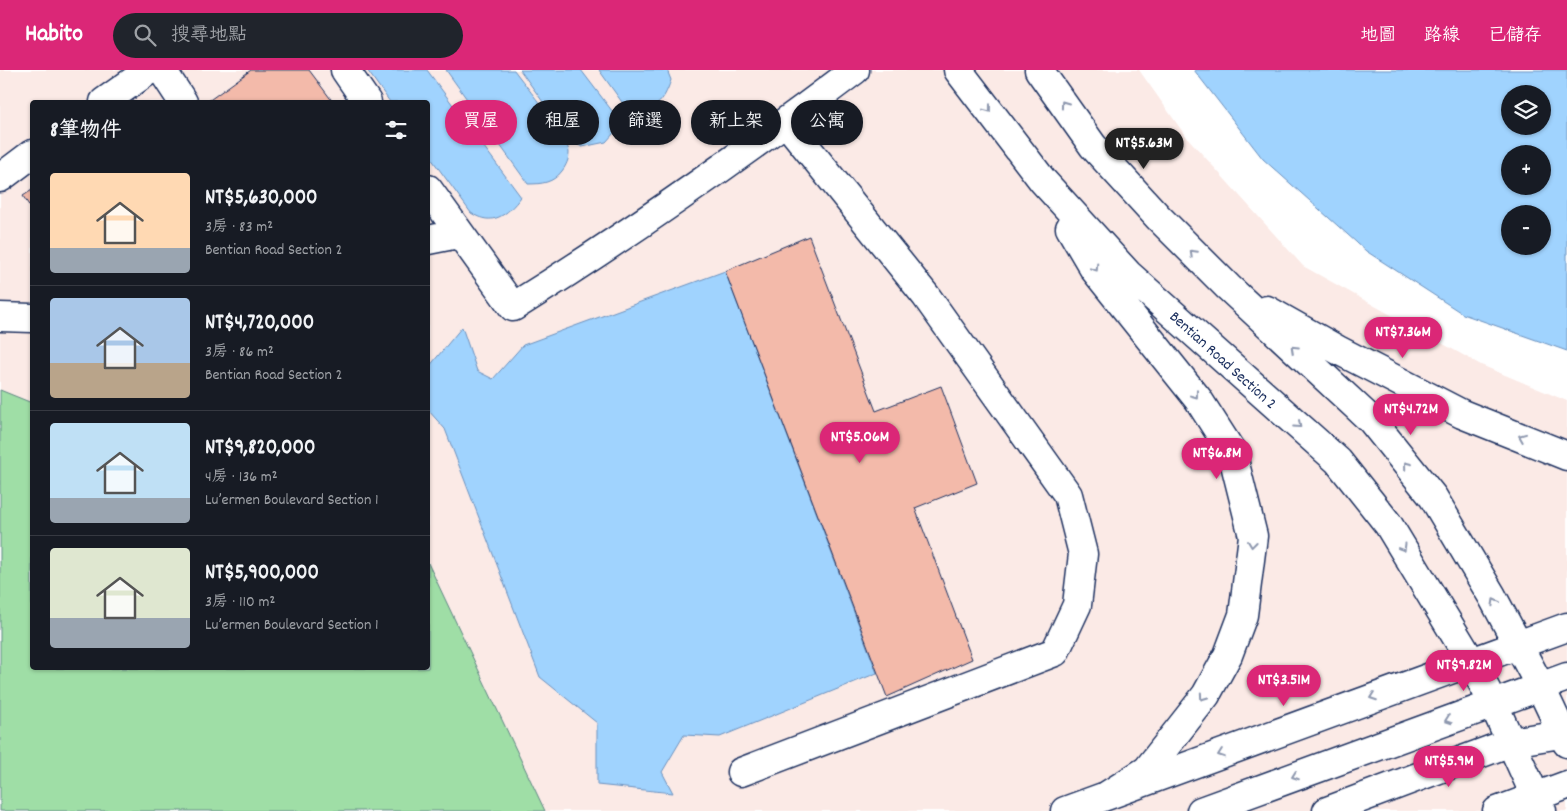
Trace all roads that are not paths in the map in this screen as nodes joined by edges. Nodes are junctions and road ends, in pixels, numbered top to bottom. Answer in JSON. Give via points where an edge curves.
{"nodes":[{"id":1,"x":149,"y":70,"type":"edge"},
{"id":2,"x":162,"y":70,"type":"edge"},
{"id":3,"x":344,"y":70,"type":"edge"},
{"id":4,"x":855,"y":70,"type":"edge"},
{"id":5,"x":958,"y":70,"type":"edge"},
{"id":6,"x":1039,"y":70,"type":"edge"},
{"id":7,"x":107,"y":100,"type":"edge"},
{"id":8,"x":182,"y":100,"type":"edge"},
{"id":9,"x":366,"y":100,"type":"edge"},
{"id":10,"x":786,"y":122,"type":"junction"},
{"id":11,"x":30,"y":156,"type":"edge"},
{"id":12,"x":0,"y":178,"type":"edge"},
{"id":13,"x":1042,"y":181,"type":"junction"},
{"id":14,"x":430,"y":192,"type":"edge"},
{"id":15,"x":458,"y":234,"type":"junction"},
{"id":16,"x":430,"y":240,"type":"edge"},
{"id":17,"x":1228,"y":287,"type":"junction"},
{"id":18,"x":0,"y":318,"type":"edge"},
{"id":19,"x":30,"y":318,"type":"edge"},
{"id":20,"x":1567,"y":456,"type":"edge"},
{"id":21,"x":1567,"y":627,"type":"edge"},
{"id":22,"x":1518,"y":645,"type":"junction"},
{"id":23,"x":1472,"y":661,"type":"junction"},
{"id":24,"x":1567,"y":676,"type":"edge"},
{"id":25,"x":1540,"y":686,"type":"junction"},
{"id":26,"x":1493,"y":703,"type":"junction"},
{"id":27,"x":1566,"y":737,"type":"edge"},
{"id":28,"x":1511,"y":742,"type":"junction"},
{"id":29,"x":741,"y":772,"type":"dead end"},
{"id":30,"x":1567,"y":785,"type":"edge"},
{"id":31,"x":1106,"y":796,"type":"junction"},
{"id":32,"x":1539,"y":804,"type":"edge"},
{"id":33,"x":1065,"y":811,"type":"edge"},
{"id":34,"x":1200,"y":811,"type":"edge"},
{"id":35,"x":1326,"y":811,"type":"edge"},
{"id":36,"x":1497,"y":811,"type":"edge"}],
"edges":[{"from":1,"to":7,"type":"street"},
{"from":2,"to":8,"type":"street"},
{"from":3,"to":9,"type":"street"},
{"from":4,"to":10,"type":"street"},
{"from":5,"to":13,"type":"street","name":"Bentian Road Section 2","one_way":true},
{"from":17,"to":6,"type":"street","one_way":true,"via":[[1093,146]]},
{"from":10,"to":15,"type":"street","via":[[513,307]]},
{"from":10,"to":29,"type":"street","via":[[926,296],[1068,495],[1083,554],[1077,605],[1055,652]]},
{"from":11,"to":12,"type":"street"},
{"from":13,"to":23,"type":"street","name":"Bentian Road Section 2","one_way":true,"via":[[1128,274],[1338,461],[1388,524]]},
{"from":13,"to":31,"type":"street","one_way":true,"via":[[1094,268],[1198,399],[1232,452],[1253,536],[1243,615],[1228,655],[1206,695],[1146,770]]},
{"from":14,"to":15,"type":"street"},
{"from":15,"to":16,"type":"street"},
{"from":20,"to":17,"type":"street","one_way":true,"via":[[1462,414],[1338,350]]},
{"from":22,"to":17,"type":"street","one_way":true,"via":[[1433,497],[1372,421]]},
{"from":18,"to":19,"type":"street"},
{"from":21,"to":22,"type":"street"},
{"from":22,"to":23,"type":"street"},
{"from":22,"to":25,"type":"street"},
{"from":23,"to":26,"type":"street","name":"Bentian Road Section 2"},
{"from":23,"to":31,"type":"street","one_way":true},
{"from":24,"to":25,"type":"street"},
{"from":25,"to":26,"type":"street"},
{"from":25,"to":27,"type":"street"},
{"from":26,"to":28,"type":"street","name":"Bentian Road Section 2"},
{"from":26,"to":34,"type":"street","one_way":true},
{"from":27,"to":28,"type":"street"},
{"from":28,"to":32,"type":"street","name":"Bentian Road Section 2"},
{"from":28,"to":35,"type":"street"},
{"from":30,"to":32,"type":"street"},
{"from":31,"to":33,"type":"street"},
{"from":32,"to":36,"type":"street"}]}
